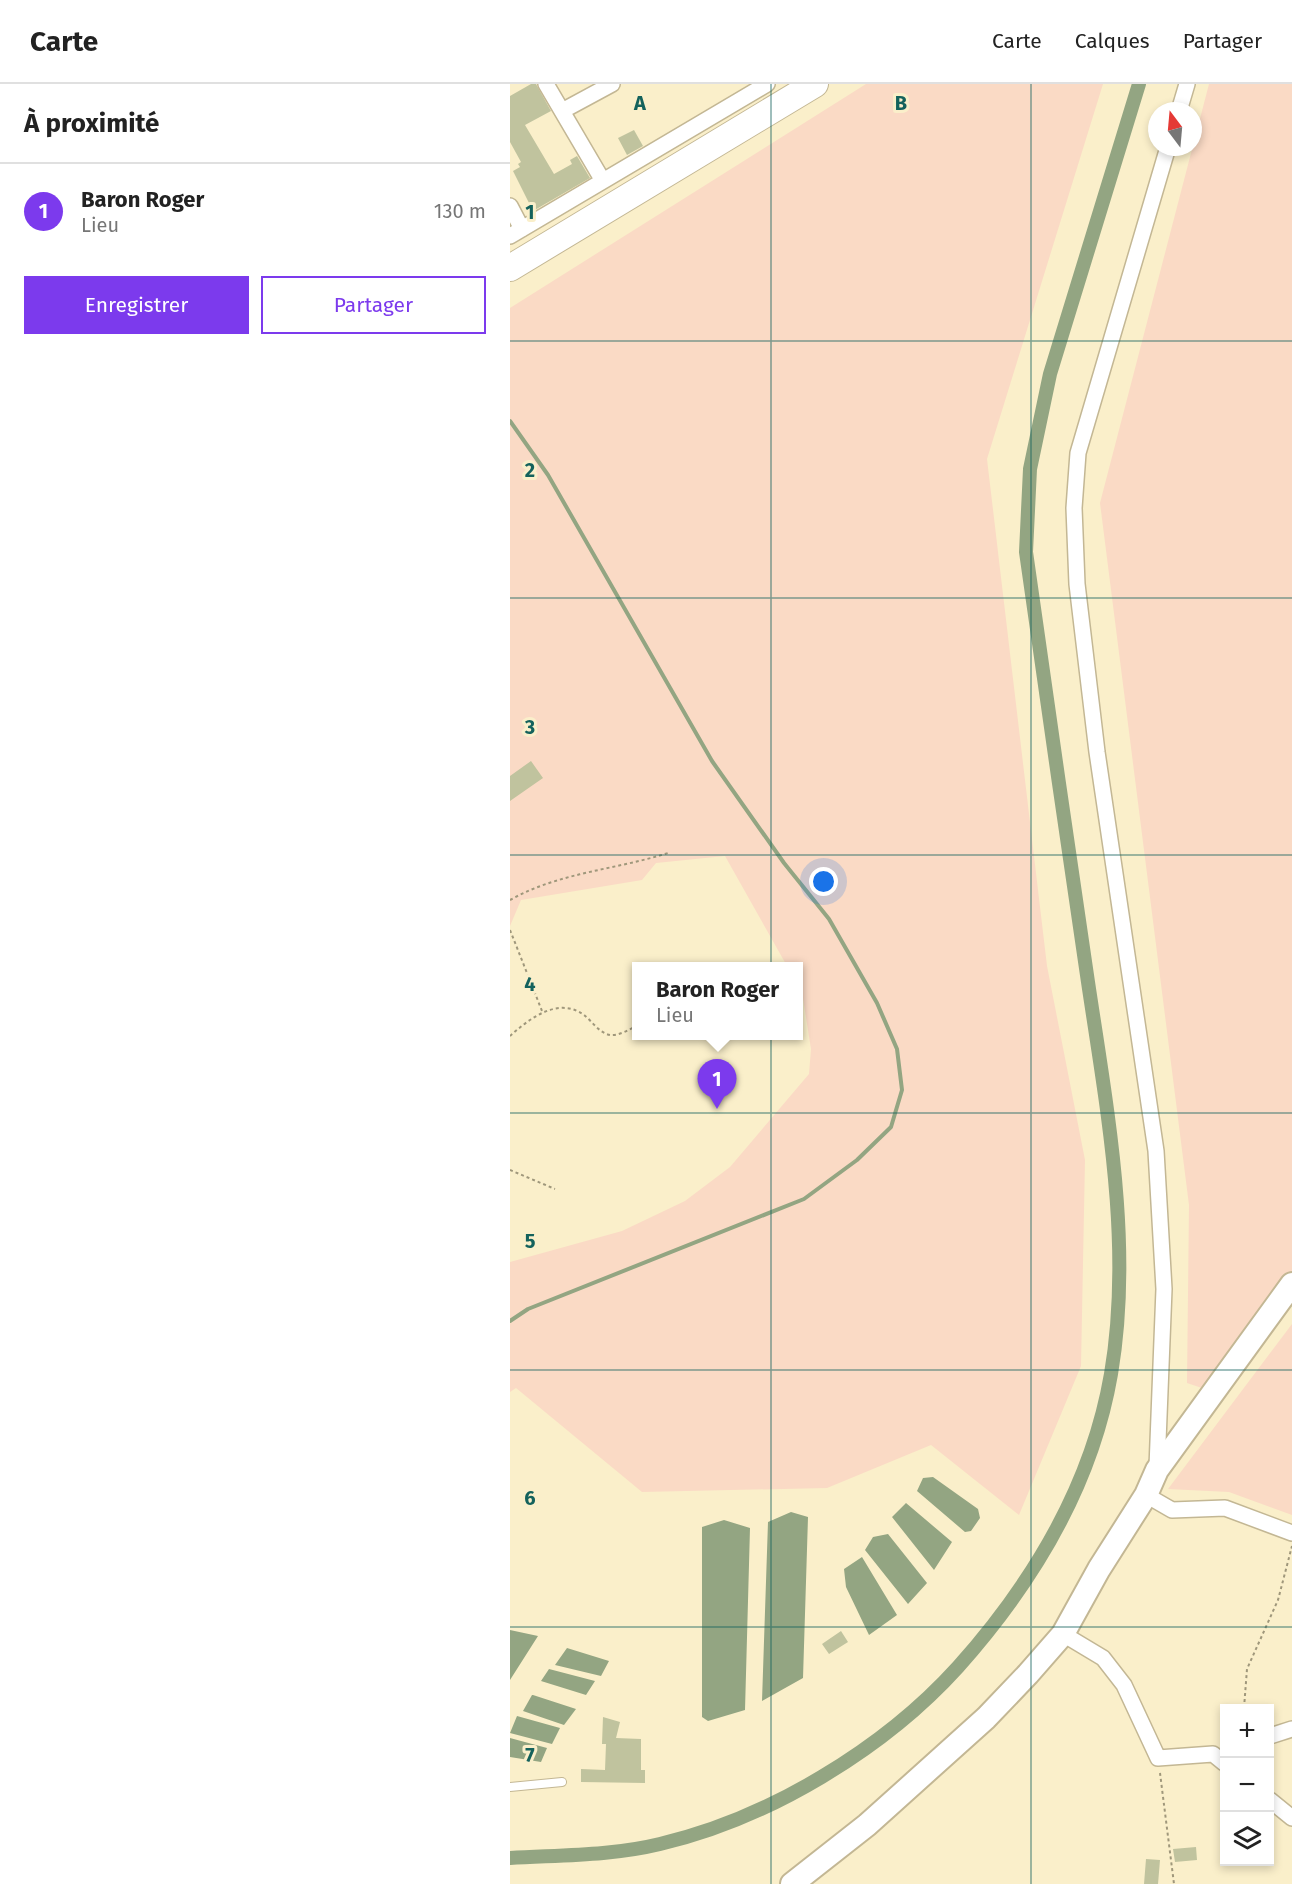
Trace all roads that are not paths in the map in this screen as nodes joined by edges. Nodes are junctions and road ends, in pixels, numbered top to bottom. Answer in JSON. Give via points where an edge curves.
{"nodes":[{"id":1,"x":546,"y":84,"type":"edge"},
{"id":2,"x":612,"y":84,"type":"edge"},
{"id":3,"x":767,"y":84,"type":"edge"},
{"id":4,"x":815,"y":84,"type":"edge"},
{"id":5,"x":1187,"y":84,"type":"edge"},
{"id":6,"x":1182,"y":102,"type":"edge"},
{"id":7,"x":562,"y":111,"type":"junction"},
{"id":8,"x":1165,"y":156,"type":"edge"},
{"id":9,"x":603,"y":181,"type":"junction"},
{"id":10,"x":510,"y":206,"type":"edge"},
{"id":11,"x":516,"y":233,"type":"edge"},
{"id":12,"x":510,"y":268,"type":"edge"},
{"id":13,"x":1292,"y":1284,"type":"edge"},
{"id":14,"x":1157,"y":1470,"type":"junction"},
{"id":15,"x":1146,"y":1495,"type":"junction"},
{"id":16,"x":1292,"y":1533,"type":"edge"},
{"id":17,"x":1063,"y":1634,"type":"junction"},
{"id":18,"x":1292,"y":1729,"type":"edge"},
{"id":19,"x":1274,"y":1734,"type":"edge"},
{"id":20,"x":1220,"y":1756,"type":"edge"},
{"id":21,"x":562,"y":1782,"type":"dead end"},
{"id":22,"x":510,"y":1787,"type":"edge"},
{"id":23,"x":1274,"y":1804,"type":"edge"},
{"id":24,"x":1292,"y":1818,"type":"edge"},
{"id":25,"x":792,"y":1884,"type":"edge"}],
"edges":[{"from":1,"to":7,"type":"street"},
{"from":2,"to":7,"type":"street"},
{"from":3,"to":9,"type":"street"},
{"from":4,"to":12,"type":"main road"},
{"from":5,"to":6,"type":"street"},
{"from":7,"to":9,"type":"street"},
{"from":8,"to":14,"type":"street","via":[[1078,453],[1074,508],[1077,584],[1097,752],[1156,1151],[1164,1289]]},
{"from":9,"to":11,"type":"street"},
{"from":10,"to":11,"type":"street"},
{"from":13,"to":14,"type":"street"},
{"from":14,"to":15,"type":"street"},
{"from":15,"to":16,"type":"street","via":[[1172,1510],[1226,1508]]},
{"from":15,"to":17,"type":"street"},
{"from":17,"to":20,"type":"street","via":[[1103,1658],[1124,1685],[1158,1758]]},
{"from":17,"to":25,"type":"street","via":[[986,1718],[867,1825]]},
{"from":18,"to":19,"type":"street"},
{"from":21,"to":22,"type":"lane"},
{"from":23,"to":24,"type":"street"}]}
